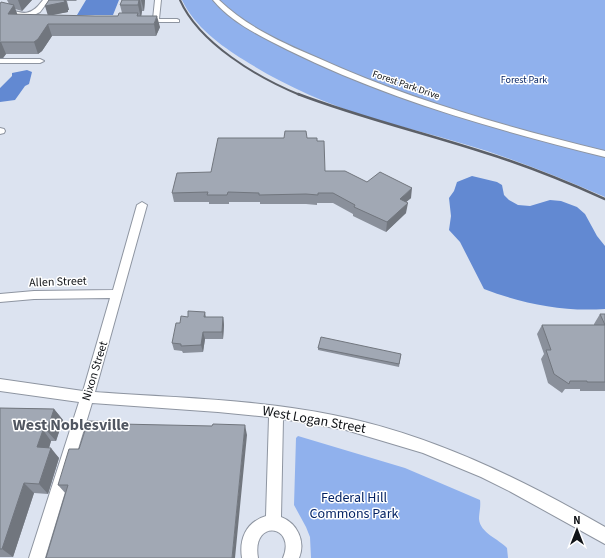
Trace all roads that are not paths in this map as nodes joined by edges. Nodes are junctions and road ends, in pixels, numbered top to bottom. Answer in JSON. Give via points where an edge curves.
{"nodes":[{"id":1,"x":46,"y":0,"type":"edge"},
{"id":2,"x":158,"y":0,"type":"edge"},
{"id":3,"x":216,"y":0,"type":"edge"},
{"id":4,"x":0,"y":9,"type":"edge"},
{"id":5,"x":28,"y":16,"type":"junction"},
{"id":6,"x":47,"y":20,"type":"edge"},
{"id":7,"x":132,"y":21,"type":"edge"},
{"id":8,"x":156,"y":21,"type":"junction"},
{"id":9,"x":177,"y":21,"type":"dead end"},
{"id":10,"x":3,"y":61,"type":"edge"},
{"id":11,"x":40,"y":61,"type":"dead end"},
{"id":12,"x":0,"y":69,"type":"edge"},
{"id":13,"x":605,"y":154,"type":"edge"},
{"id":14,"x":142,"y":205,"type":"dead end"},
{"id":15,"x":117,"y":294,"type":"junction"},
{"id":16,"x":0,"y":298,"type":"edge"},
{"id":17,"x":0,"y":385,"type":"edge"},
{"id":18,"x":87,"y":397,"type":"junction"},
{"id":19,"x":276,"y":413,"type":"junction"},
{"id":20,"x":273,"y":522,"type":"junction"},
{"id":21,"x":605,"y":536,"type":"edge"},
{"id":22,"x":37,"y":558,"type":"edge"},
{"id":23,"x":250,"y":558,"type":"edge"},
{"id":24,"x":291,"y":558,"type":"edge"}],
"edges":[{"from":1,"to":5,"type":"street","via":[[38,11]]},
{"from":2,"to":8,"type":"street"},
{"from":3,"to":13,"type":"street","name":"Forest Park Drive","via":[[252,30],[363,81],[478,120]]},
{"from":4,"to":5,"type":"street"},
{"from":5,"to":6,"type":"street"},
{"from":7,"to":8,"type":"street"},
{"from":8,"to":9,"type":"street"},
{"from":10,"to":11,"type":"street"},
{"from":10,"to":12,"type":"street"},
{"from":14,"to":15,"type":"street","name":"Nixon Street"},
{"from":15,"to":16,"type":"street","name":"Allen Street"},
{"from":15,"to":18,"type":"street","name":"Nixon Street"},
{"from":17,"to":18,"type":"street","name":"West Logan Street"},
{"from":18,"to":19,"type":"street","name":"West Logan Street"},
{"from":18,"to":22,"type":"street","name":"Nixon Street"},
{"from":19,"to":20,"type":"street"},
{"from":19,"to":21,"type":"street","name":"West Logan Street","via":[[359,427],[454,458],[538,498]]},
{"from":20,"to":23,"type":"street","via":[[266,523],[254,531],[248,545]]},
{"from":20,"to":24,"type":"street","via":[[291,533],[294,548]]}]}
